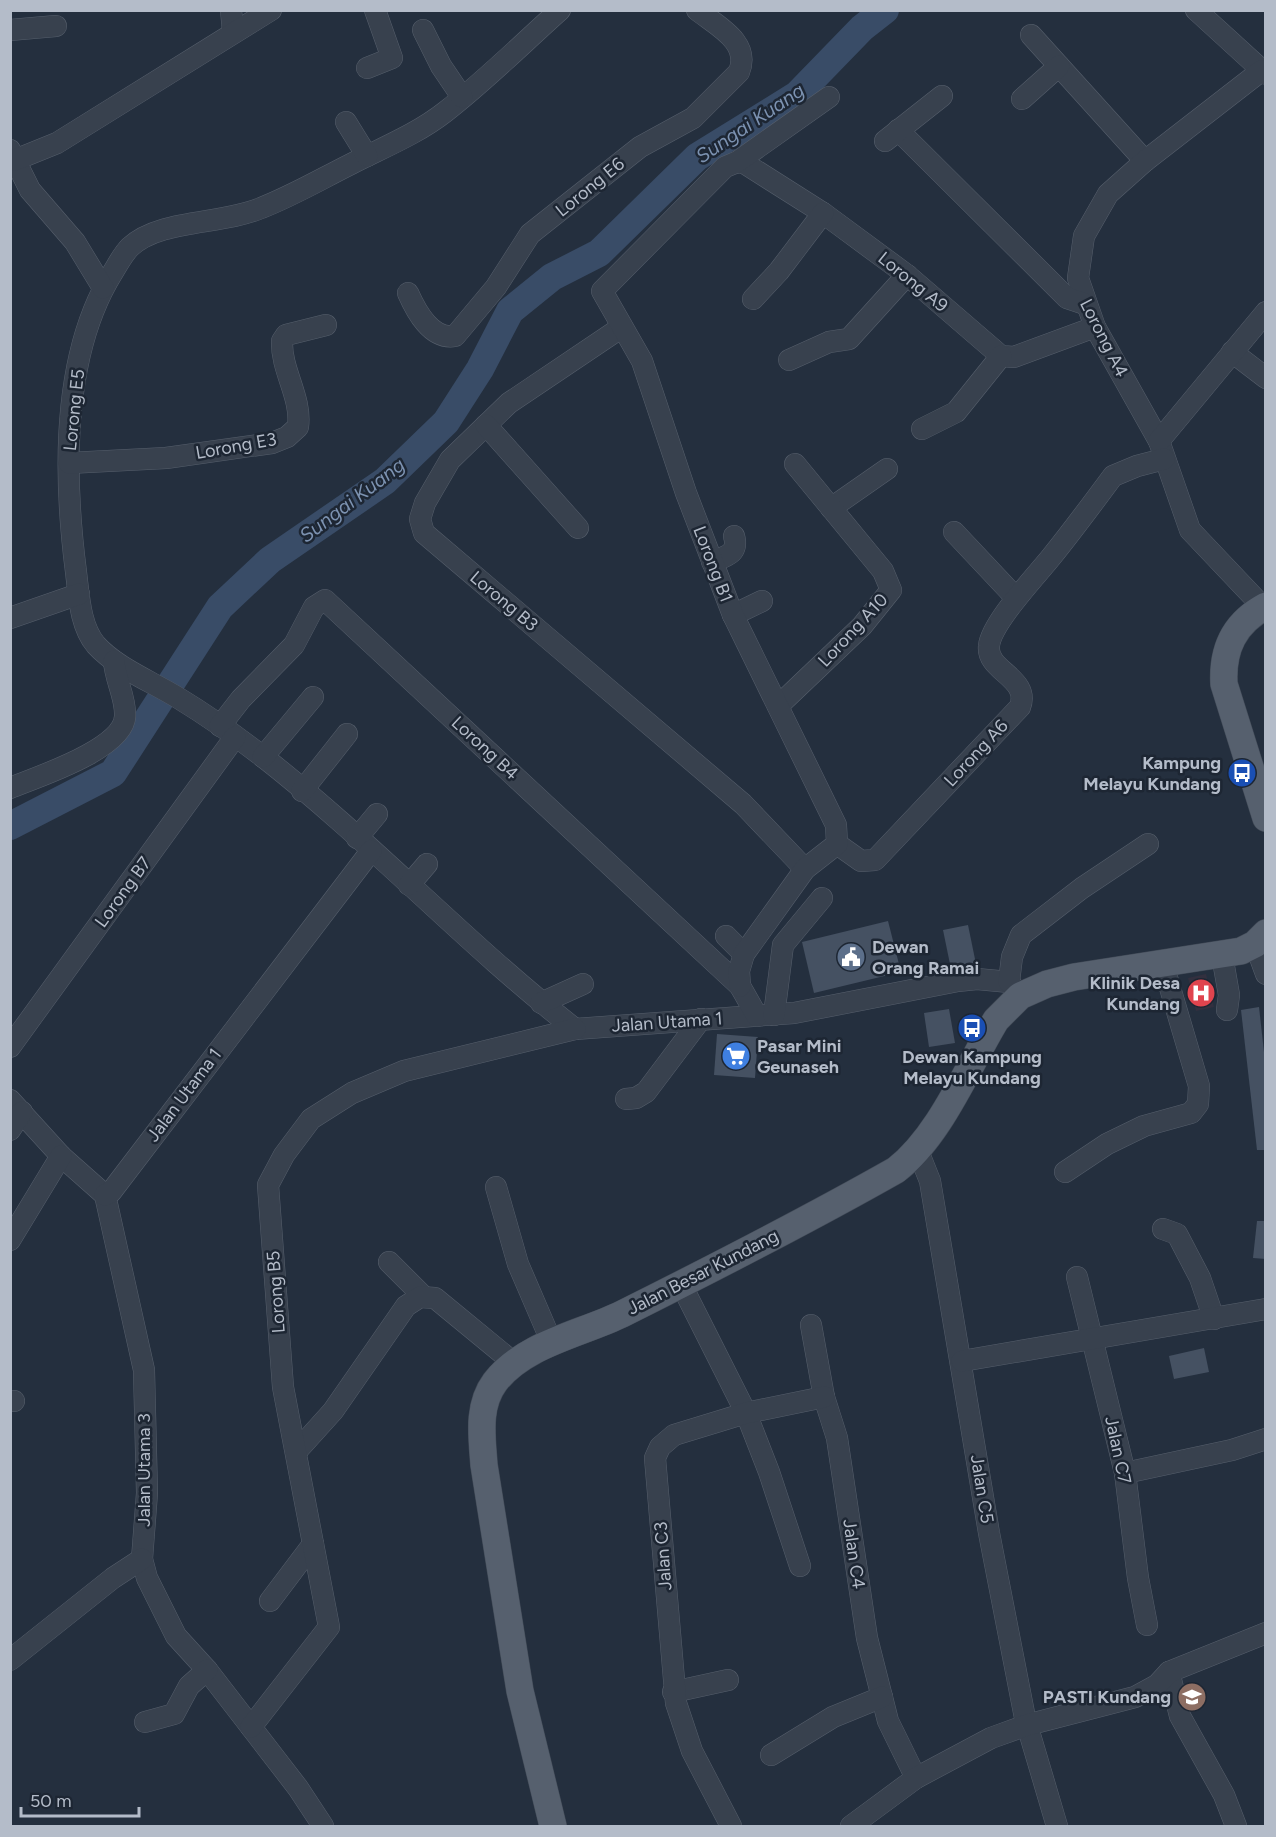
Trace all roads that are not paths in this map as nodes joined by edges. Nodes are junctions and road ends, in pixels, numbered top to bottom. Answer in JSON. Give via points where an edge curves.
{"nodes":[{"id":1,"x":231,"y":10,"type":"edge"},
{"id":2,"x":271,"y":10,"type":"edge"},
{"id":3,"x":375,"y":10,"type":"edge"},
{"id":4,"x":560,"y":10,"type":"edge"},
{"id":5,"x":697,"y":10,"type":"edge"},
{"id":6,"x":1196,"y":10,"type":"edge"},
{"id":7,"x":56,"y":26,"type":"dead end"},
{"id":8,"x":10,"y":30,"type":"edge"},
{"id":9,"x":423,"y":30,"type":"dead end"},
{"id":10,"x":233,"y":32,"type":"junction"},
{"id":11,"x":1031,"y":35,"type":"dead end"},
{"id":12,"x":1059,"y":66,"type":"junction"},
{"id":13,"x":367,"y":68,"type":"dead end"},
{"id":14,"x":1263,"y":72,"type":"edge"},
{"id":15,"x":942,"y":96,"type":"dead end"},
{"id":16,"x":462,"y":97,"type":"junction"},
{"id":17,"x":829,"y":98,"type":"dead end"},
{"id":18,"x":1022,"y":99,"type":"dead end"},
{"id":19,"x":346,"y":122,"type":"dead end"},
{"id":20,"x":13,"y":155,"type":"edge"},
{"id":21,"x":367,"y":156,"type":"junction"},
{"id":22,"x":1145,"y":161,"type":"junction"},
{"id":23,"x":737,"y":162,"type":"junction"},
{"id":24,"x":20,"y":191,"type":"edge"},
{"id":25,"x":823,"y":213,"type":"junction"},
{"id":26,"x":907,"y":275,"type":"junction"},
{"id":27,"x":103,"y":288,"type":"junction"},
{"id":28,"x":408,"y":293,"type":"dead end"},
{"id":29,"x":753,"y":299,"type":"dead end"},
{"id":30,"x":1085,"y":304,"type":"junction"},
{"id":31,"x":1266,"y":312,"type":"edge"},
{"id":32,"x":326,"y":325,"type":"dead end"},
{"id":33,"x":622,"y":327,"type":"junction"},
{"id":34,"x":1095,"y":327,"type":"junction"},
{"id":35,"x":1232,"y":352,"type":"junction"},
{"id":36,"x":1001,"y":356,"type":"junction"},
{"id":37,"x":789,"y":360,"type":"dead end"},
{"id":38,"x":1266,"y":378,"type":"edge"},
{"id":39,"x":486,"y":425,"type":"junction"},
{"id":40,"x":922,"y":429,"type":"dead end"},
{"id":41,"x":1161,"y":450,"type":"junction"},
{"id":42,"x":69,"y":463,"type":"junction"},
{"id":43,"x":795,"y":464,"type":"dead end"},
{"id":44,"x":887,"y":469,"type":"dead end"},
{"id":45,"x":831,"y":508,"type":"junction"},
{"id":46,"x":578,"y":528,"type":"dead end"},
{"id":47,"x":954,"y":532,"type":"dead end"},
{"id":48,"x":734,"y":536,"type":"dead end"},
{"id":49,"x":712,"y":562,"type":"junction"},
{"id":50,"x":79,"y":594,"type":"junction"},
{"id":51,"x":1016,"y":598,"type":"junction"},
{"id":52,"x":762,"y":601,"type":"dead end"},
{"id":53,"x":1264,"y":607,"type":"edge"},
{"id":54,"x":733,"y":615,"type":"junction"},
{"id":55,"x":10,"y":618,"type":"edge"},
{"id":56,"x":114,"y":661,"type":"junction"},
{"id":57,"x":313,"y":697,"type":"dead end"},
{"id":58,"x":778,"y":706,"type":"junction"},
{"id":59,"x":227,"y":731,"type":"junction"},
{"id":60,"x":347,"y":735,"type":"dead end"},
{"id":61,"x":263,"y":758,"type":"junction"},
{"id":62,"x":10,"y":788,"type":"edge"},
{"id":63,"x":302,"y":791,"type":"junction"},
{"id":64,"x":377,"y":814,"type":"dead end"},
{"id":65,"x":1266,"y":818,"type":"edge"},
{"id":66,"x":837,"y":843,"type":"junction"},
{"id":67,"x":364,"y":844,"type":"junction"},
{"id":68,"x":1148,"y":844,"type":"dead end"},
{"id":69,"x":427,"y":864,"type":"dead end"},
{"id":70,"x":805,"y":869,"type":"junction"},
{"id":71,"x":410,"y":885,"type":"junction"},
{"id":72,"x":822,"y":898,"type":"dead end"},
{"id":73,"x":726,"y":936,"type":"dead end"},
{"id":74,"x":1260,"y":938,"type":"edge"},
{"id":75,"x":744,"y":954,"type":"junction"},
{"id":76,"x":1222,"y":955,"type":"junction"},
{"id":77,"x":1163,"y":964,"type":"junction"},
{"id":78,"x":1266,"y":974,"type":"edge"},
{"id":79,"x":583,"y":984,"type":"dead end"},
{"id":80,"x":740,"y":986,"type":"junction"},
{"id":81,"x":1015,"y":989,"type":"junction"},
{"id":82,"x":541,"y":1003,"type":"junction"},
{"id":83,"x":1227,"y":1010,"type":"dead end"},
{"id":84,"x":765,"y":1015,"type":"junction"},
{"id":85,"x":701,"y":1019,"type":"junction"},
{"id":86,"x":574,"y":1029,"type":"junction"},
{"id":87,"x":10,"y":1047,"type":"edge"},
{"id":88,"x":626,"y":1099,"type":"dead end"},
{"id":89,"x":16,"y":1106,"type":"edge"},
{"id":90,"x":10,"y":1130,"type":"edge"},
{"id":91,"x":918,"y":1150,"type":"junction"},
{"id":92,"x":61,"y":1156,"type":"junction"},
{"id":93,"x":1065,"y":1172,"type":"dead end"},
{"id":94,"x":496,"y":1187,"type":"dead end"},
{"id":95,"x":105,"y":1195,"type":"junction"},
{"id":96,"x":1163,"y":1229,"type":"dead end"},
{"id":97,"x":10,"y":1240,"type":"edge"},
{"id":98,"x":389,"y":1262,"type":"dead end"},
{"id":99,"x":1077,"y":1277,"type":"dead end"},
{"id":100,"x":681,"y":1284,"type":"junction"},
{"id":101,"x":423,"y":1297,"type":"junction"},
{"id":102,"x":1266,"y":1309,"type":"edge"},
{"id":103,"x":1214,"y":1319,"type":"junction"},
{"id":104,"x":811,"y":1325,"type":"dead end"},
{"id":105,"x":1093,"y":1341,"type":"junction"},
{"id":106,"x":552,"y":1343,"type":"junction"},
{"id":107,"x":962,"y":1361,"type":"junction"},
{"id":108,"x":514,"y":1363,"type":"junction"},
{"id":109,"x":824,"y":1397,"type":"junction"},
{"id":110,"x":746,"y":1413,"type":"junction"},
{"id":111,"x":1266,"y":1439,"type":"edge"},
{"id":112,"x":296,"y":1452,"type":"junction"},
{"id":113,"x":1125,"y":1473,"type":"junction"},
{"id":114,"x":313,"y":1544,"type":"junction"},
{"id":115,"x":142,"y":1559,"type":"junction"},
{"id":116,"x":800,"y":1566,"type":"dead end"},
{"id":117,"x":270,"y":1601,"type":"dead end"},
{"id":118,"x":1147,"y":1625,"type":"dead end"},
{"id":119,"x":1266,"y":1633,"type":"edge"},
{"id":120,"x":14,"y":1650,"type":"edge"},
{"id":121,"x":207,"y":1670,"type":"junction"},
{"id":122,"x":1169,"y":1672,"type":"junction"},
{"id":123,"x":728,"y":1680,"type":"dead end"},
{"id":124,"x":674,"y":1692,"type":"junction"},
{"id":125,"x":882,"y":1697,"type":"junction"},
{"id":126,"x":145,"y":1722,"type":"dead end"},
{"id":127,"x":1027,"y":1725,"type":"junction"},
{"id":128,"x":251,"y":1727,"type":"junction"},
{"id":129,"x":771,"y":1755,"type":"dead end"},
{"id":130,"x":916,"y":1778,"type":"junction"},
{"id":131,"x":323,"y":1827,"type":"edge"},
{"id":132,"x":553,"y":1827,"type":"edge"},
{"id":133,"x":731,"y":1827,"type":"edge"},
{"id":134,"x":851,"y":1827,"type":"edge"},
{"id":135,"x":1057,"y":1827,"type":"edge"},
{"id":136,"x":1236,"y":1827,"type":"edge"}],
"edges":[{"from":1,"to":10,"type":"street"},
{"from":2,"to":10,"type":"street"},
{"from":3,"to":13,"type":"street","via":[[392,58]]},
{"from":4,"to":16,"type":"street","name":"Lorong E5"},
{"from":5,"to":28,"type":"street","name":"Lorong E6","via":[[736,41],[744,62],[740,72],[693,118],[640,147],[530,234],[496,287],[455,336],[449,337],[425,324]]},
{"from":6,"to":14,"type":"street"},
{"from":7,"to":8,"type":"street"},
{"from":9,"to":16,"type":"street"},
{"from":10,"to":20,"type":"street","via":[[57,143]]},
{"from":11,"to":12,"type":"street"},
{"from":12,"to":18,"type":"street"},
{"from":12,"to":22,"type":"street"},
{"from":14,"to":22,"type":"street","name":"Lorong A4"},
{"from":15,"to":30,"type":"street","via":[[891,135],[1067,298]]},
{"from":16,"to":21,"type":"street","name":"Lorong E5","via":[[429,123]]},
{"from":17,"to":23,"type":"street"},
{"from":19,"to":21,"type":"street"},
{"from":20,"to":24,"type":"street"},
{"from":21,"to":27,"type":"street","name":"Lorong E5","via":[[261,208],[216,222],[159,230],[145,236],[127,250]]},
{"from":22,"to":30,"type":"street","name":"Lorong A4","via":[[1108,194],[1084,236],[1077,278]]},
{"from":23,"to":25,"type":"street","name":"Lorong A9"},
{"from":23,"to":33,"type":"street","name":"Lorong B1","via":[[725,167],[603,287],[603,297]]},
{"from":24,"to":27,"type":"street","via":[[75,242]]},
{"from":25,"to":26,"type":"street","name":"Lorong A9"},
{"from":25,"to":29,"type":"street"},
{"from":26,"to":36,"type":"street","name":"Lorong A9"},
{"from":26,"to":37,"type":"street","via":[[849,339],[829,342]]},
{"from":27,"to":42,"type":"street","name":"Lorong E5","via":[[80,357]]},
{"from":30,"to":34,"type":"street","name":"Lorong A4"},
{"from":31,"to":35,"type":"street"},
{"from":32,"to":42,"type":"street","name":"Lorong E3","via":[[286,335],[282,341],[300,414],[298,427],[287,437],[166,458]]},
{"from":33,"to":39,"type":"street","name":"Lorong B3","via":[[509,403]]},
{"from":33,"to":49,"type":"street","name":"Lorong B1","via":[[642,361]]},
{"from":34,"to":36,"type":"street","via":[[1014,357]]},
{"from":34,"to":41,"type":"street","name":"Lorong A4"},
{"from":35,"to":38,"type":"street"},
{"from":35,"to":41,"type":"street"},
{"from":36,"to":40,"type":"street","via":[[956,412]]},
{"from":39,"to":46,"type":"street"},
{"from":39,"to":70,"type":"street","name":"Lorong B3","via":[[450,460],[420,519],[424,533],[743,804]]},
{"from":41,"to":51,"type":"street","name":"Lorong A6","via":[[1113,476]]},
{"from":41,"to":53,"type":"street","name":"Lorong A4","via":[[1190,530]]},
{"from":42,"to":50,"type":"street","name":"Lorong E5"},
{"from":43,"to":45,"type":"street","name":"Lorong A10"},
{"from":44,"to":45,"type":"street"},
{"from":45,"to":58,"type":"street","name":"Lorong A10","via":[[883,571],[891,590],[862,626]]},
{"from":47,"to":51,"type":"street"},
{"from":48,"to":49,"type":"street","via":[[736,547],[732,554]]},
{"from":49,"to":54,"type":"street","name":"Lorong B1"},
{"from":50,"to":55,"type":"street"},
{"from":50,"to":56,"type":"street","name":"Lorong E5","via":[[88,632]]},
{"from":51,"to":66,"type":"street","name":"Lorong A6","via":[[988,648],[991,657],[1021,689],[1020,707],[875,860],[861,861]]},
{"from":52,"to":54,"type":"street"},
{"from":53,"to":65,"type":"main road","via":[[1234,632],[1223,664],[1224,684]]},
{"from":54,"to":58,"type":"street","name":"Lorong B1"},
{"from":56,"to":59,"type":"street","name":"Lorong E5"},
{"from":56,"to":62,"type":"street","via":[[126,718],[121,728],[111,740],[84,756]]},
{"from":57,"to":61,"type":"street"},
{"from":58,"to":66,"type":"street","name":"Lorong B1","via":[[836,825]]},
{"from":59,"to":61,"type":"street"},
{"from":59,"to":80,"type":"street","name":"Lorong B4","via":[[241,699],[294,645],[317,602],[325,600]]},
{"from":59,"to":87,"type":"street","name":"Lorong B7"},
{"from":60,"to":63,"type":"street"},
{"from":61,"to":63,"type":"street"},
{"from":63,"to":67,"type":"street"},
{"from":64,"to":67,"type":"street","name":"Jalan Utama 1"},
{"from":66,"to":70,"type":"street"},
{"from":67,"to":71,"type":"street"},
{"from":67,"to":95,"type":"street","name":"Jalan Utama 1","via":[[111,1192]]},
{"from":68,"to":81,"type":"street","via":[[1021,934],[1012,957]]},
{"from":69,"to":71,"type":"street"},
{"from":70,"to":75,"type":"street"},
{"from":71,"to":82,"type":"street"},
{"from":72,"to":84,"type":"street","via":[[783,945]]},
{"from":73,"to":75,"type":"street"},
{"from":74,"to":76,"type":"main road","name":"Jalan Besar Kundang","via":[[1241,951]]},
{"from":74,"to":78,"type":"street"},
{"from":75,"to":80,"type":"street"},
{"from":76,"to":77,"type":"main road","name":"Jalan Besar Kundang"},
{"from":76,"to":83,"type":"street","via":[[1229,995]]},
{"from":77,"to":81,"type":"main road","name":"Jalan Besar Kundang","via":[[1074,977],[1032,990]]},
{"from":77,"to":93,"type":"street","via":[[1199,1086],[1198,1104],[1191,1113],[1144,1126],[1107,1144]]},
{"from":79,"to":82,"type":"street"},
{"from":80,"to":84,"type":"street","name":"Lorong B4"},
{"from":81,"to":84,"type":"street","name":"Jalan Utama 1","via":[[977,979]]},
{"from":81,"to":91,"type":"main road","name":"Jalan Besar Kundang"},
{"from":82,"to":86,"type":"street"},
{"from":84,"to":85,"type":"street","name":"Jalan Utama 1"},
{"from":85,"to":86,"type":"street","name":"Jalan Utama 1"},
{"from":85,"to":88,"type":"street","via":[[646,1092]]},
{"from":86,"to":112,"type":"street","name":"Lorong B5","via":[[383,1079],[311,1119],[284,1155],[268,1185],[283,1387]]},
{"from":89,"to":90,"type":"street"},
{"from":89,"to":92,"type":"street"},
{"from":91,"to":100,"type":"main road","name":"Jalan Besar Kundang","via":[[887,1175]]},
{"from":91,"to":107,"type":"street","name":"Jalan C5","via":[[930,1181]]},
{"from":92,"to":95,"type":"street"},
{"from":92,"to":97,"type":"street"},
{"from":94,"to":106,"type":"street","via":[[518,1264]]},
{"from":95,"to":115,"type":"street","name":"Jalan Utama 3","via":[[144,1370],[147,1493]]},
{"from":96,"to":103,"type":"street","via":[[1177,1234],[1200,1278]]},
{"from":98,"to":101,"type":"street"},
{"from":99,"to":105,"type":"street","name":"Jalan C7"},
{"from":100,"to":106,"type":"main road","name":"Jalan Besar Kundang"},
{"from":100,"to":110,"type":"street"},
{"from":101,"to":108,"type":"street","via":[[435,1298]]},
{"from":101,"to":112,"type":"street","via":[[406,1306],[333,1411]]},
{"from":102,"to":103,"type":"street"},
{"from":103,"to":105,"type":"street"},
{"from":104,"to":109,"type":"street","name":"Jalan C4"},
{"from":105,"to":107,"type":"street"},
{"from":105,"to":113,"type":"street","name":"Jalan C7"},
{"from":106,"to":108,"type":"main road","name":"Jalan Besar Kundang"},
{"from":107,"to":127,"type":"street","name":"Jalan C5","via":[[989,1533]]},
{"from":108,"to":132,"type":"main road","name":"Jalan Besar Kundang","via":[[494,1383],[484,1404],[484,1465],[520,1691]]},
{"from":109,"to":110,"type":"street","name":"Jalan C3"},
{"from":109,"to":125,"type":"street","name":"Jalan C4","via":[[837,1438],[867,1638]]},
{"from":110,"to":116,"type":"street"},
{"from":110,"to":124,"type":"street","name":"Jalan C3","via":[[674,1435],[660,1447],[655,1458]]},
{"from":111,"to":113,"type":"street"},
{"from":112,"to":114,"type":"street","name":"Lorong B5"},
{"from":113,"to":118,"type":"street","name":"Jalan C7"},
{"from":114,"to":117,"type":"street"},
{"from":114,"to":128,"type":"street","name":"Lorong B5","via":[[330,1627]]},
{"from":115,"to":120,"type":"street"},
{"from":115,"to":121,"type":"street","name":"Jalan Utama 3","via":[[147,1578],[176,1636]]},
{"from":119,"to":122,"type":"street"},
{"from":121,"to":126,"type":"street","via":[[189,1686],[174,1714]]},
{"from":121,"to":128,"type":"street","name":"Jalan Utama 3"},
{"from":122,"to":127,"type":"street","via":[[1157,1685],[1135,1697]]},
{"from":122,"to":136,"type":"street","via":[[1180,1716],[1224,1795]]},
{"from":123,"to":124,"type":"street"},
{"from":124,"to":133,"type":"street","name":"Jalan C3","via":[[692,1751]]},
{"from":125,"to":129,"type":"street","via":[[833,1717]]},
{"from":125,"to":130,"type":"street","name":"Jalan C4","via":[[888,1721]]},
{"from":127,"to":130,"type":"street","via":[[982,1742]]},
{"from":127,"to":135,"type":"street","name":"Jalan C5"},
{"from":128,"to":131,"type":"street","name":"Jalan Utama 3"},
{"from":130,"to":134,"type":"street"}]}
